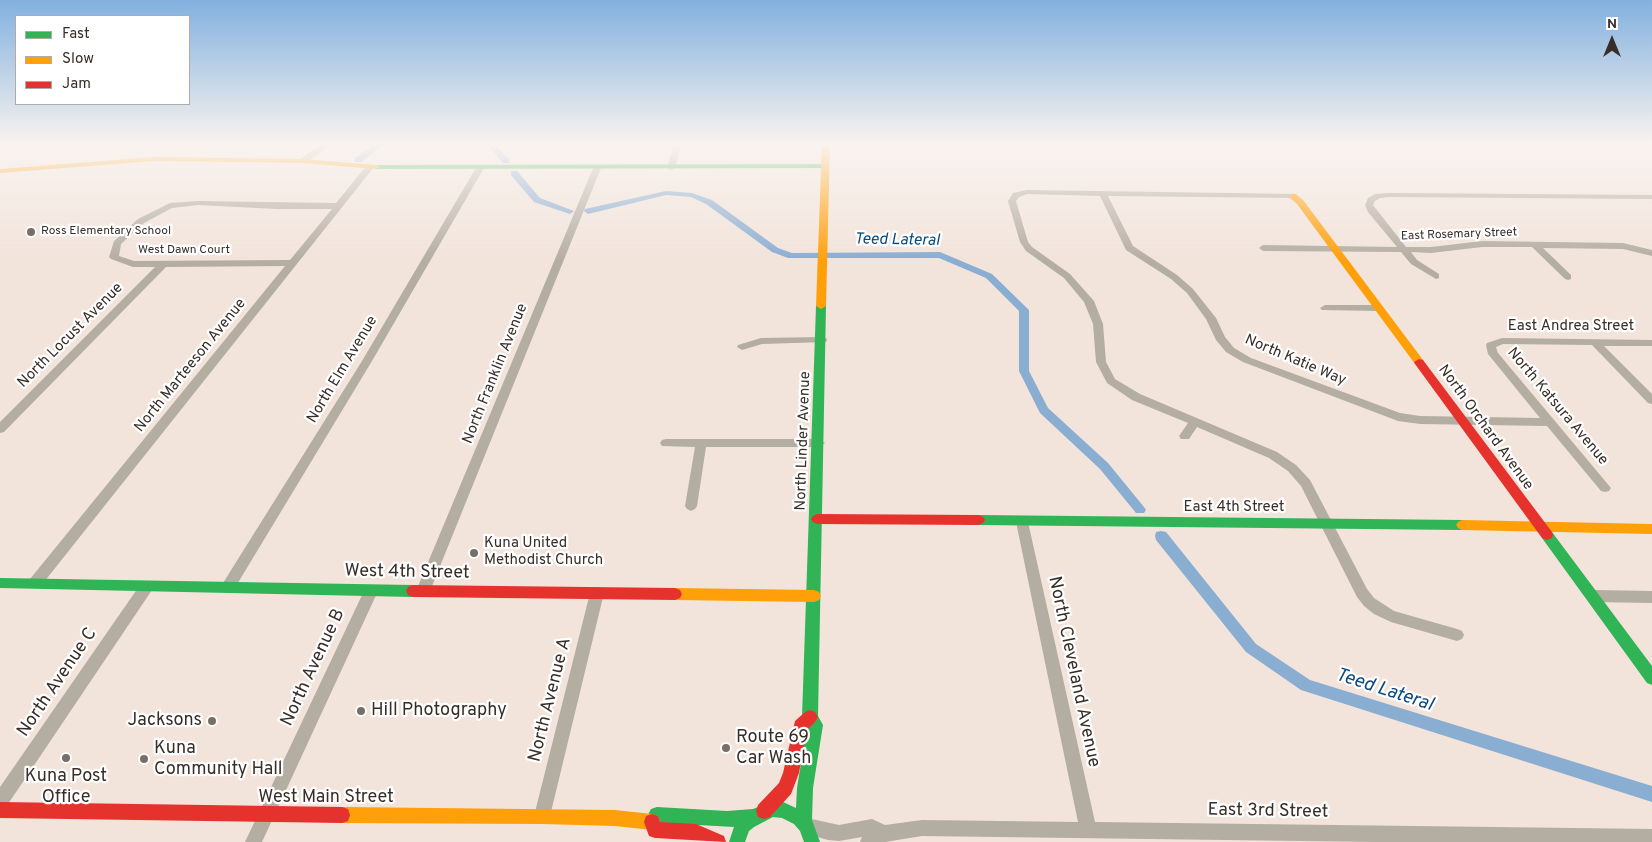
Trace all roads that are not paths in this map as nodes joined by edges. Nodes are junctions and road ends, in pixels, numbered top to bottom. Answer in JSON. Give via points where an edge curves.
{"nodes":[{"id":1,"x":358,"y":182,"type":"edge"},
{"id":2,"x":472,"y":182,"type":"edge"},
{"id":3,"x":591,"y":182,"type":"edge"},
{"id":4,"x":826,"y":182,"type":"edge"},
{"id":5,"x":1103,"y":193,"type":"junction"},
{"id":6,"x":1652,"y":198,"type":"edge"},
{"id":7,"x":339,"y":206,"type":"junction"},
{"id":8,"x":1535,"y":245,"type":"junction"},
{"id":9,"x":1263,"y":248,"type":"dead end"},
{"id":10,"x":1334,"y":249,"type":"junction"},
{"id":11,"x":1404,"y":250,"type":"junction"},
{"id":12,"x":1648,"y":251,"type":"edge"},
{"id":13,"x":293,"y":263,"type":"junction"},
{"id":14,"x":163,"y":264,"type":"junction"},
{"id":15,"x":1436,"y":276,"type":"dead end"},
{"id":16,"x":1568,"y":277,"type":"dead end"},
{"id":17,"x":1325,"y":308,"type":"dead end"},
{"id":18,"x":1378,"y":308,"type":"junction"},
{"id":19,"x":822,"y":340,"type":"junction"},
{"id":20,"x":1595,"y":342,"type":"junction"},
{"id":21,"x":1652,"y":343,"type":"edge"},
{"id":22,"x":1490,"y":345,"type":"joint"},
{"id":23,"x":742,"y":347,"type":"dead end"},
{"id":24,"x":1652,"y":400,"type":"edge"},
{"id":25,"x":1462,"y":421,"type":"junction"},
{"id":26,"x":1195,"y":422,"type":"junction"},
{"id":27,"x":1550,"y":422,"type":"junction"},
{"id":28,"x":0,"y":428,"type":"edge"},
{"id":29,"x":1185,"y":436,"type":"dead end"},
{"id":30,"x":666,"y":443,"type":"dead end"},
{"id":31,"x":701,"y":443,"type":"junction"},
{"id":32,"x":819,"y":444,"type":"junction"},
{"id":33,"x":1605,"y":488,"type":"dead end"},
{"id":34,"x":691,"y":506,"type":"dead end"},
{"id":35,"x":816,"y":519,"type":"junction"},
{"id":36,"x":1022,"y":522,"type":"junction"},
{"id":37,"x":1326,"y":523,"type":"junction"},
{"id":38,"x":1540,"y":526,"type":"junction"},
{"id":39,"x":1652,"y":529,"type":"edge"},
{"id":40,"x":0,"y":583,"type":"edge"},
{"id":41,"x":35,"y":583,"type":"junction"},
{"id":42,"x":147,"y":586,"type":"junction"},
{"id":43,"x":228,"y":587,"type":"junction"},
{"id":44,"x":371,"y":591,"type":"junction"},
{"id":45,"x":423,"y":591,"type":"junction"},
{"id":46,"x":596,"y":593,"type":"junction"},
{"id":47,"x":814,"y":596,"type":"junction"},
{"id":48,"x":1593,"y":596,"type":"junction"},
{"id":49,"x":1652,"y":597,"type":"edge"},
{"id":50,"x":1456,"y":635,"type":"dead end"},
{"id":51,"x":1652,"y":678,"type":"edge"},
{"id":52,"x":810,"y":717,"type":"junction"},
{"id":53,"x":0,"y":801,"type":"edge"},
{"id":54,"x":0,"y":810,"type":"edge"},
{"id":55,"x":758,"y":814,"type":"junction"},
{"id":56,"x":265,"y":815,"type":"junction"},
{"id":57,"x":542,"y":816,"type":"junction"},
{"id":58,"x":652,"y":822,"type":"junction"},
{"id":59,"x":808,"y":830,"type":"edge"},
{"id":60,"x":1088,"y":830,"type":"junction"},
{"id":61,"x":884,"y":833,"type":"junction"},
{"id":62,"x":1652,"y":837,"type":"edge"},
{"id":63,"x":253,"y":842,"type":"edge"},
{"id":64,"x":718,"y":842,"type":"edge"},
{"id":65,"x":737,"y":842,"type":"edge"},
{"id":66,"x":868,"y":842,"type":"edge"}],
"edges":[{"from":1,"to":7,"type":"street","name":"North Marteeson Avenue"},
{"from":2,"to":43,"type":"street","name":"North Elm Avenue","via":[[367,361]]},
{"from":3,"to":45,"type":"street","name":"North Franklin Avenue"},
{"from":4,"to":19,"type":"street","name":"North Linder Avenue"},
{"from":5,"to":10,"type":"street","name":"North Orchard Avenue","via":[[1293,196]]},
{"from":5,"to":25,"type":"street","name":"North Katie Way","via":[[1129,248],[1190,291],[1202,304],[1230,350],[1247,360],[1392,415],[1420,420]]},
{"from":5,"to":26,"type":"street","via":[[1027,192],[1016,195],[1012,201],[1024,242],[1029,250],[1067,276],[1084,295],[1098,324],[1102,362],[1111,381],[1136,397]]},
{"from":6,"to":11,"type":"street","via":[[1378,196],[1371,200],[1371,210]]},
{"from":7,"to":13,"type":"street","name":"North Marteeson Avenue"},
{"from":7,"to":14,"type":"street","name":"West Dawn Court","via":[[198,203],[170,206],[142,221],[117,243],[114,257],[133,264]]},
{"from":8,"to":11,"type":"street","name":"East Rosemary Street","via":[[1482,244],[1440,250]]},
{"from":8,"to":12,"type":"street","name":"East Rosemary Street","via":[[1623,246]]},
{"from":8,"to":16,"type":"street"},
{"from":9,"to":10,"type":"street","name":"East Rosemary Street"},
{"from":10,"to":11,"type":"street","name":"East Rosemary Street"},
{"from":10,"to":18,"type":"street","name":"North Orchard Avenue"},
{"from":11,"to":15,"type":"street"},
{"from":13,"to":14,"type":"street","name":"West Dawn Court"},
{"from":13,"to":41,"type":"street","name":"North Marteeson Avenue"},
{"from":14,"to":28,"type":"street","name":"North Locust Avenue"},
{"from":17,"to":18,"type":"street"},
{"from":18,"to":25,"type":"street","name":"North Orchard Avenue"},
{"from":19,"to":23,"type":"street","via":[[761,341]]},
{"from":19,"to":32,"type":"street","name":"North Linder Avenue"},
{"from":20,"to":21,"type":"street","name":"East Andrea Street"},
{"from":20,"to":22,"type":"street","name":"East Andrea Street","via":[[1502,341]]},
{"from":20,"to":24,"type":"street"},
{"from":22,"to":27,"type":"street","name":"North Katsura Avenue","via":[[1493,354]]},
{"from":25,"to":27,"type":"street","name":"North Katie Way"},
{"from":25,"to":38,"type":"street","name":"North Orchard Avenue"},
{"from":26,"to":29,"type":"street"},
{"from":26,"to":37,"type":"street","via":[[1273,455],[1292,468],[1306,483]]},
{"from":27,"to":33,"type":"street","name":"North Katsura Avenue"},
{"from":30,"to":31,"type":"street"},
{"from":31,"to":32,"type":"street"},
{"from":31,"to":34,"type":"street"},
{"from":32,"to":35,"type":"street","name":"North Linder Avenue"},
{"from":35,"to":36,"type":"street","name":"East 4th Street"},
{"from":35,"to":47,"type":"street","name":"North Linder Avenue"},
{"from":36,"to":37,"type":"street","name":"East 4th Street"},
{"from":36,"to":60,"type":"street","name":"North Cleveland Avenue"},
{"from":37,"to":38,"type":"street","name":"East 4th Street"},
{"from":37,"to":50,"type":"street","via":[[1369,602],[1391,616]]},
{"from":38,"to":39,"type":"street","name":"East 4th Street"},
{"from":38,"to":48,"type":"street","name":"North Orchard Avenue"},
{"from":40,"to":41,"type":"street","name":"West 4th Street"},
{"from":41,"to":42,"type":"street","name":"West 4th Street"},
{"from":42,"to":43,"type":"street","name":"West 4th Street"},
{"from":42,"to":53,"type":"street","name":"North Avenue C"},
{"from":43,"to":44,"type":"street","name":"West 4th Street"},
{"from":44,"to":45,"type":"street","name":"West 4th Street"},
{"from":44,"to":56,"type":"street","name":"North Avenue B"},
{"from":45,"to":46,"type":"street","name":"West 4th Street"},
{"from":46,"to":47,"type":"street","name":"West 4th Street"},
{"from":46,"to":57,"type":"street","name":"North Avenue A"},
{"from":47,"to":52,"type":"street","name":"North Linder Avenue"},
{"from":48,"to":49,"type":"street"},
{"from":48,"to":51,"type":"street","name":"North Orchard Avenue"},
{"from":52,"to":55,"type":"street","name":"North Linder Avenue","via":[[800,726],[785,788]]},
{"from":52,"to":59,"type":"street","name":"North Linder Avenue","via":[[816,725],[805,788]]},
{"from":54,"to":56,"type":"street","name":"West Main Street"},
{"from":55,"to":58,"type":"street","name":"West Main Street","via":[[728,819],[658,815]]},
{"from":55,"to":59,"type":"street","name":"West Main Street","via":[[783,810],[792,813]]},
{"from":55,"to":65,"type":"street","name":"North Linder Avenue","via":[[743,826]]},
{"from":56,"to":57,"type":"street","name":"West Main Street"},
{"from":56,"to":63,"type":"street","name":"North Avenue B"},
{"from":57,"to":58,"type":"street","name":"West Main Street"},
{"from":58,"to":64,"type":"street","name":"West Main Street","via":[[655,830],[696,832]]},
{"from":59,"to":61,"type":"street","name":"East 3rd Street","via":[[839,833],[872,827]]},
{"from":60,"to":61,"type":"street","name":"East 3rd Street","via":[[922,828]]},
{"from":60,"to":62,"type":"street","name":"East 3rd Street"},
{"from":61,"to":66,"type":"street","name":"East 3rd Street"}]}
